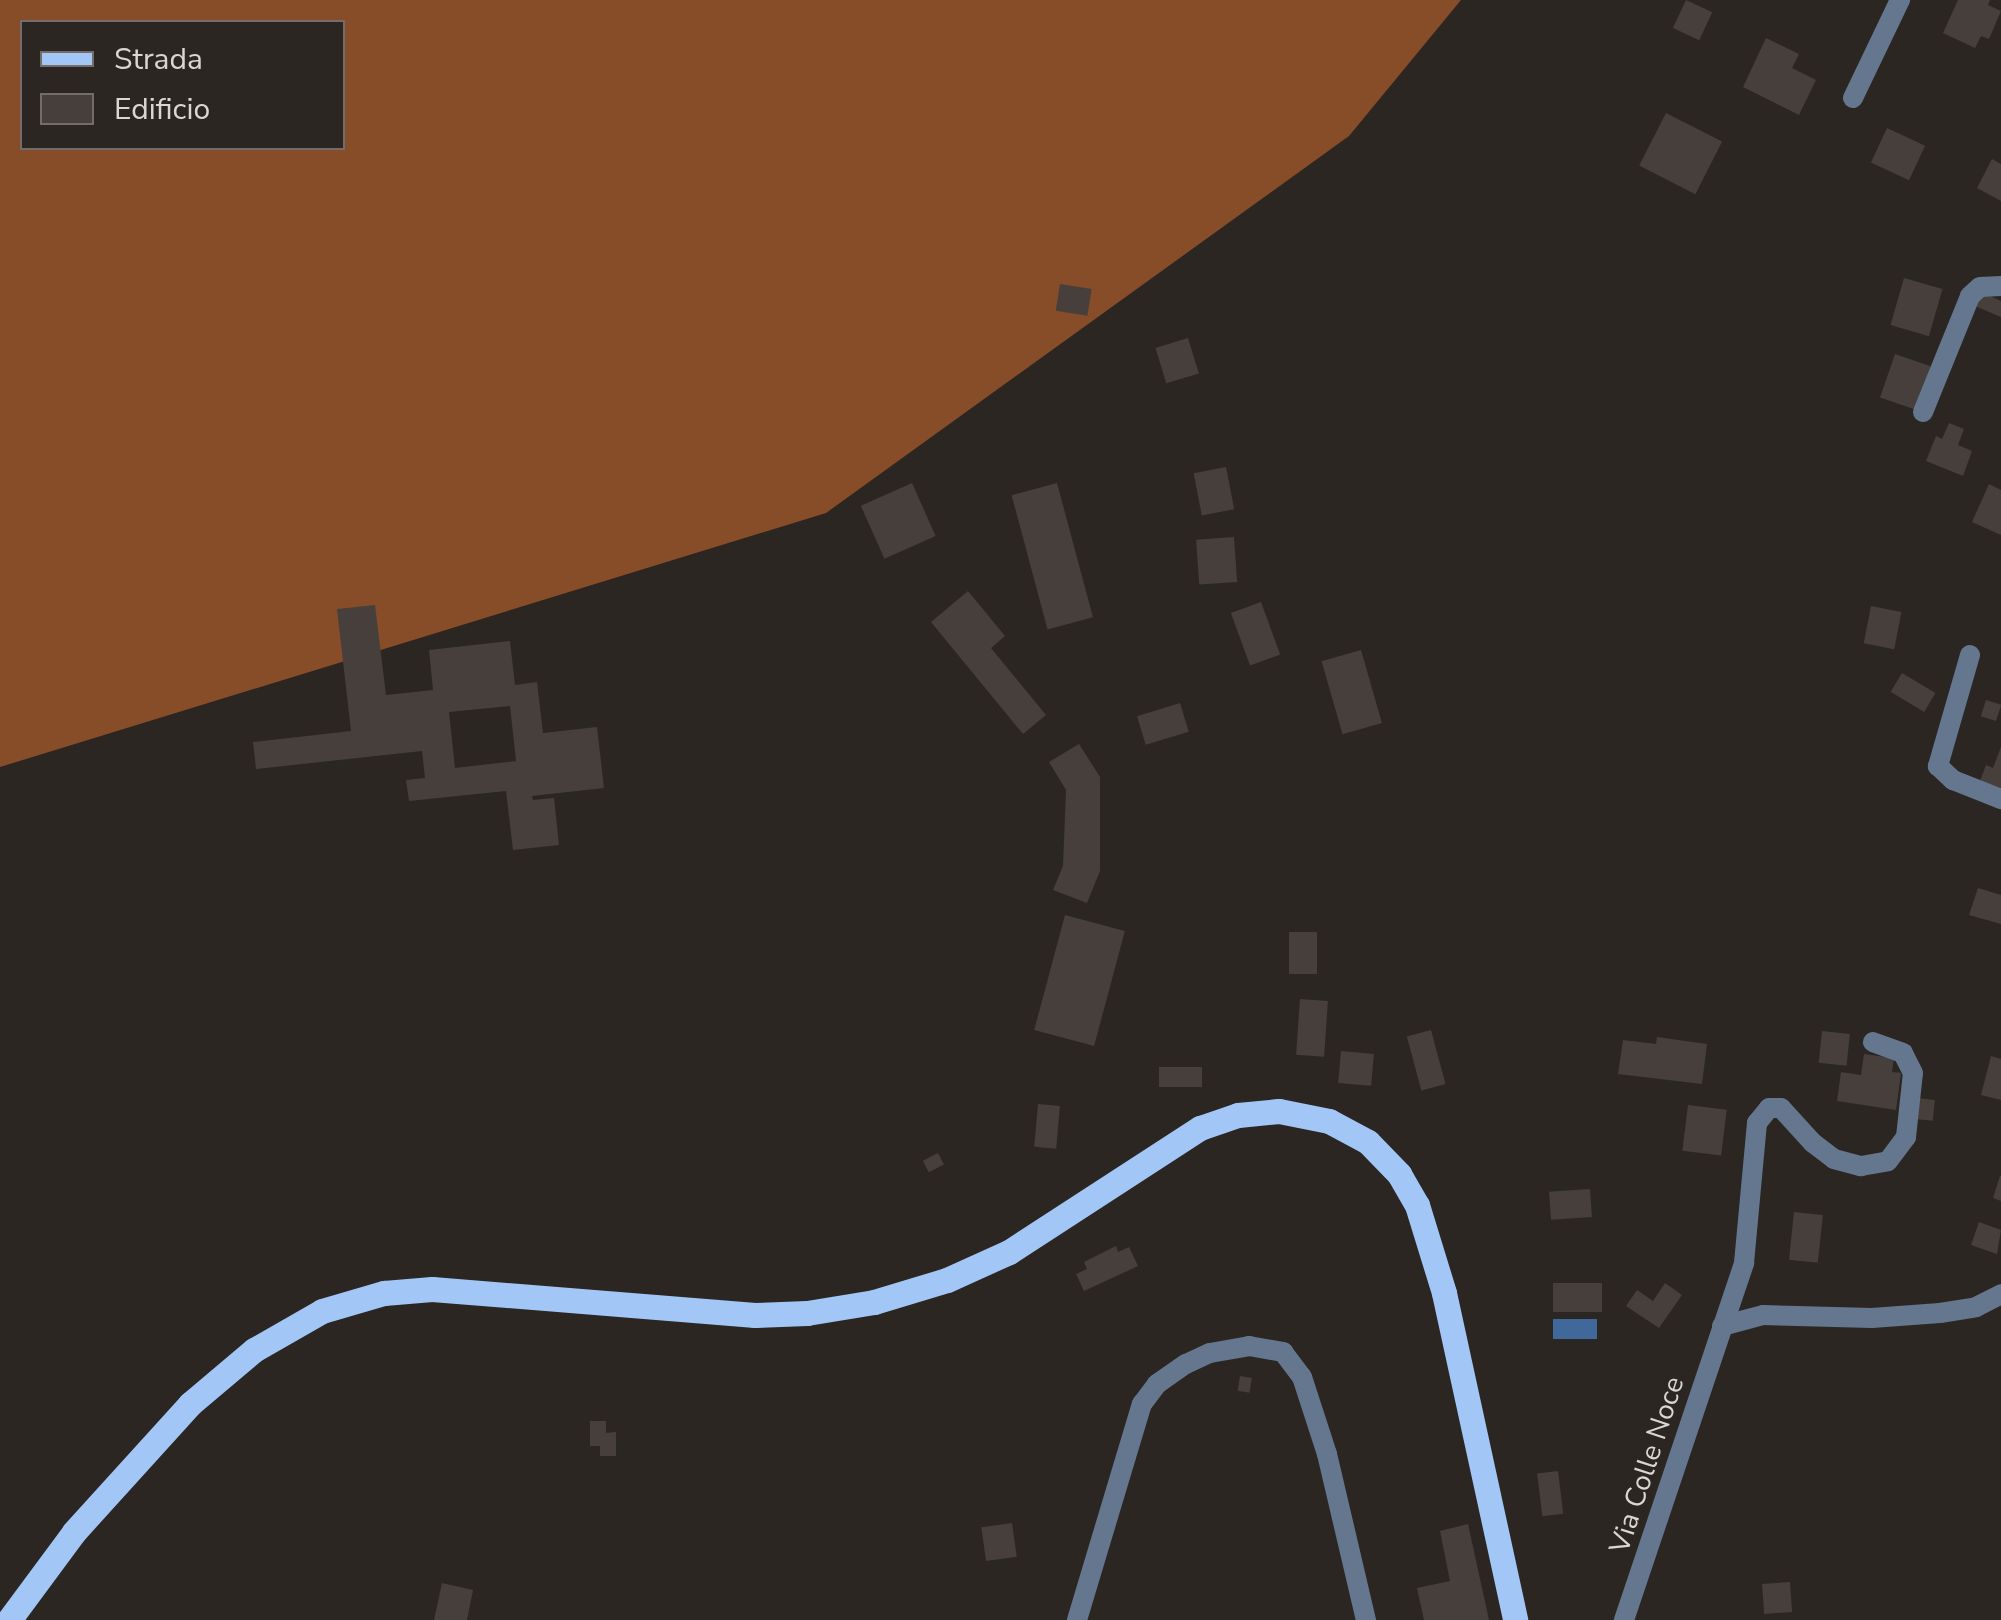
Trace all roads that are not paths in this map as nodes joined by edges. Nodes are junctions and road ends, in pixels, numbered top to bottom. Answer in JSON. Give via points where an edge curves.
{"nodes":[{"id":1,"x":1900,"y":0,"type":"edge"},
{"id":2,"x":1853,"y":98,"type":"dead end"},
{"id":3,"x":2001,"y":286,"type":"edge"},
{"id":4,"x":1923,"y":412,"type":"dead end"},
{"id":5,"x":1970,"y":655,"type":"dead end"},
{"id":6,"x":2001,"y":799,"type":"edge"},
{"id":7,"x":1873,"y":1042,"type":"dead end"},
{"id":8,"x":2001,"y":1294,"type":"edge"},
{"id":9,"x":1722,"y":1326,"type":"junction"},
{"id":10,"x":9,"y":1620,"type":"edge"},
{"id":11,"x":1077,"y":1620,"type":"edge"},
{"id":12,"x":1366,"y":1620,"type":"edge"},
{"id":13,"x":1515,"y":1620,"type":"edge"},
{"id":14,"x":1624,"y":1620,"type":"edge"}],
"edges":[{"from":1,"to":2,"type":"street"},
{"from":3,"to":4,"type":"street","via":[[1980,288],[1965,304]]},
{"from":5,"to":6,"type":"street","via":[[1938,762],[1952,780]]},
{"from":7,"to":9,"type":"street","name":"Via Colle Noce","via":[[1895,1049],[1912,1066],[1903,1145],[1881,1164],[1852,1165],[1821,1151],[1787,1111],[1764,1111],[1753,1139],[1746,1253]]},
{"from":8,"to":9,"type":"street","via":[[1940,1313],[1763,1315]]},
{"from":9,"to":14,"type":"street","name":"Via Colle Noce"},
{"from":10,"to":13,"type":"main road","via":[[74,1532],[190,1404],[254,1350],[322,1310],[384,1293],[432,1289],[754,1315],[864,1304],[995,1260],[1200,1128],[1280,1111],[1329,1121],[1368,1142],[1399,1174],[1417,1206],[1444,1294]]},
{"from":11,"to":12,"type":"street","via":[[1142,1404],[1186,1364],[1249,1346],[1278,1350],[1297,1366],[1328,1454]]}]}
